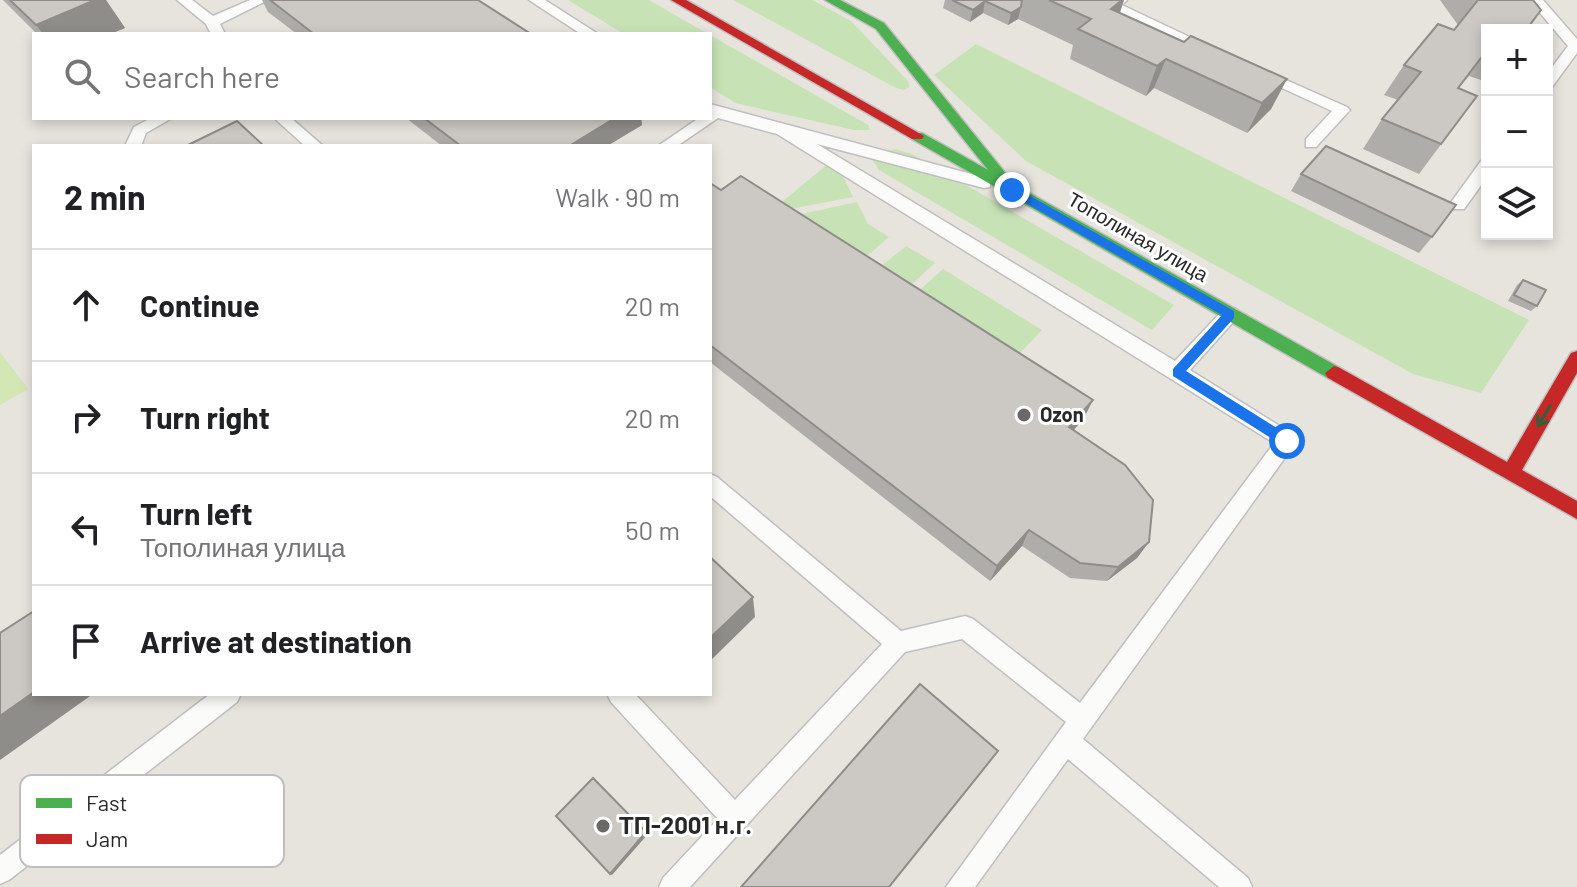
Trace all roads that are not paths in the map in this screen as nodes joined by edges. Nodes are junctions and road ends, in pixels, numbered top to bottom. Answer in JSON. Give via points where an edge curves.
{"nodes":[{"id":1,"x":184,"y":0,"type":"edge"},
{"id":2,"x":261,"y":0,"type":"edge"},
{"id":3,"x":536,"y":0,"type":"edge"},
{"id":4,"x":677,"y":0,"type":"edge"},
{"id":5,"x":1120,"y":0,"type":"edge"},
{"id":6,"x":1536,"y":0,"type":"edge"},
{"id":7,"x":835,"y":1,"type":"edge"},
{"id":8,"x":215,"y":28,"type":"edge"},
{"id":9,"x":588,"y":32,"type":"edge"},
{"id":10,"x":1575,"y":48,"type":"edge"},
{"id":11,"x":1553,"y":76,"type":"edge"},
{"id":12,"x":712,"y":115,"type":"edge"},
{"id":13,"x":160,"y":120,"type":"edge"},
{"id":14,"x":284,"y":120,"type":"edge"},
{"id":15,"x":705,"y":120,"type":"edge"},
{"id":16,"x":779,"y":128,"type":"junction"},
{"id":17,"x":1311,"y":143,"type":"dead end"},
{"id":18,"x":134,"y":144,"type":"edge"},
{"id":19,"x":313,"y":144,"type":"edge"},
{"id":20,"x":669,"y":144,"type":"edge"},
{"id":21,"x":1485,"y":168,"type":"edge"},
{"id":22,"x":1012,"y":190,"type":"junction"},
{"id":23,"x":1458,"y":205,"type":"edge"},
{"id":24,"x":1230,"y":314,"type":"junction"},
{"id":25,"x":1577,"y":358,"type":"edge"},
{"id":26,"x":1177,"y":372,"type":"junction"},
{"id":27,"x":1510,"y":474,"type":"junction"},
{"id":28,"x":712,"y":485,"type":"edge"},
{"id":29,"x":1577,"y":511,"type":"edge"},
{"id":30,"x":898,"y":643,"type":"junction"},
{"id":31,"x":226,"y":696,"type":"edge"},
{"id":32,"x":621,"y":696,"type":"edge"},
{"id":33,"x":1082,"y":720,"type":"junction"},
{"id":34,"x":1066,"y":741,"type":"junction"},
{"id":35,"x":124,"y":775,"type":"edge"},
{"id":36,"x":735,"y":819,"type":"junction"},
{"id":37,"x":20,"y":856,"type":"edge"},
{"id":38,"x":0,"y":871,"type":"edge"},
{"id":39,"x":672,"y":887,"type":"edge"},
{"id":40,"x":959,"y":887,"type":"edge"},
{"id":41,"x":1239,"y":887,"type":"edge"}],
"edges":[{"from":1,"to":8,"type":"lane"},
{"from":2,"to":8,"type":"lane"},
{"from":3,"to":9,"type":"lane"},
{"from":4,"to":22,"type":"main road","name":"Тополиная улица"},
{"from":5,"to":17,"type":"lane","via":[[1113,6],[1342,110]]},
{"from":6,"to":10,"type":"lane"},
{"from":7,"to":22,"type":"main road","via":[[880,26]]},
{"from":10,"to":11,"type":"lane"},
{"from":12,"to":16,"type":"lane"},
{"from":13,"to":18,"type":"lane","via":[[139,130]]},
{"from":14,"to":19,"type":"lane"},
{"from":15,"to":20,"type":"lane"},
{"from":16,"to":22,"type":"lane"},
{"from":16,"to":26,"type":"lane"},
{"from":21,"to":23,"type":"lane"},
{"from":22,"to":24,"type":"main road","name":"Тополиная улица"},
{"from":24,"to":26,"type":"lane"},
{"from":24,"to":27,"type":"main road","name":"Тополиная улица"},
{"from":25,"to":27,"type":"main road","one_way":true},
{"from":26,"to":33,"type":"lane","via":[[1287,441]]},
{"from":27,"to":29,"type":"main road","name":"Тополиная улица"},
{"from":28,"to":30,"type":"lane"},
{"from":30,"to":33,"type":"lane","via":[[965,627]]},
{"from":30,"to":36,"type":"lane"},
{"from":31,"to":35,"type":"lane"},
{"from":32,"to":36,"type":"lane"},
{"from":33,"to":34,"type":"lane"},
{"from":34,"to":40,"type":"lane"},
{"from":34,"to":41,"type":"lane"},
{"from":36,"to":39,"type":"lane"},
{"from":37,"to":38,"type":"lane"}]}
